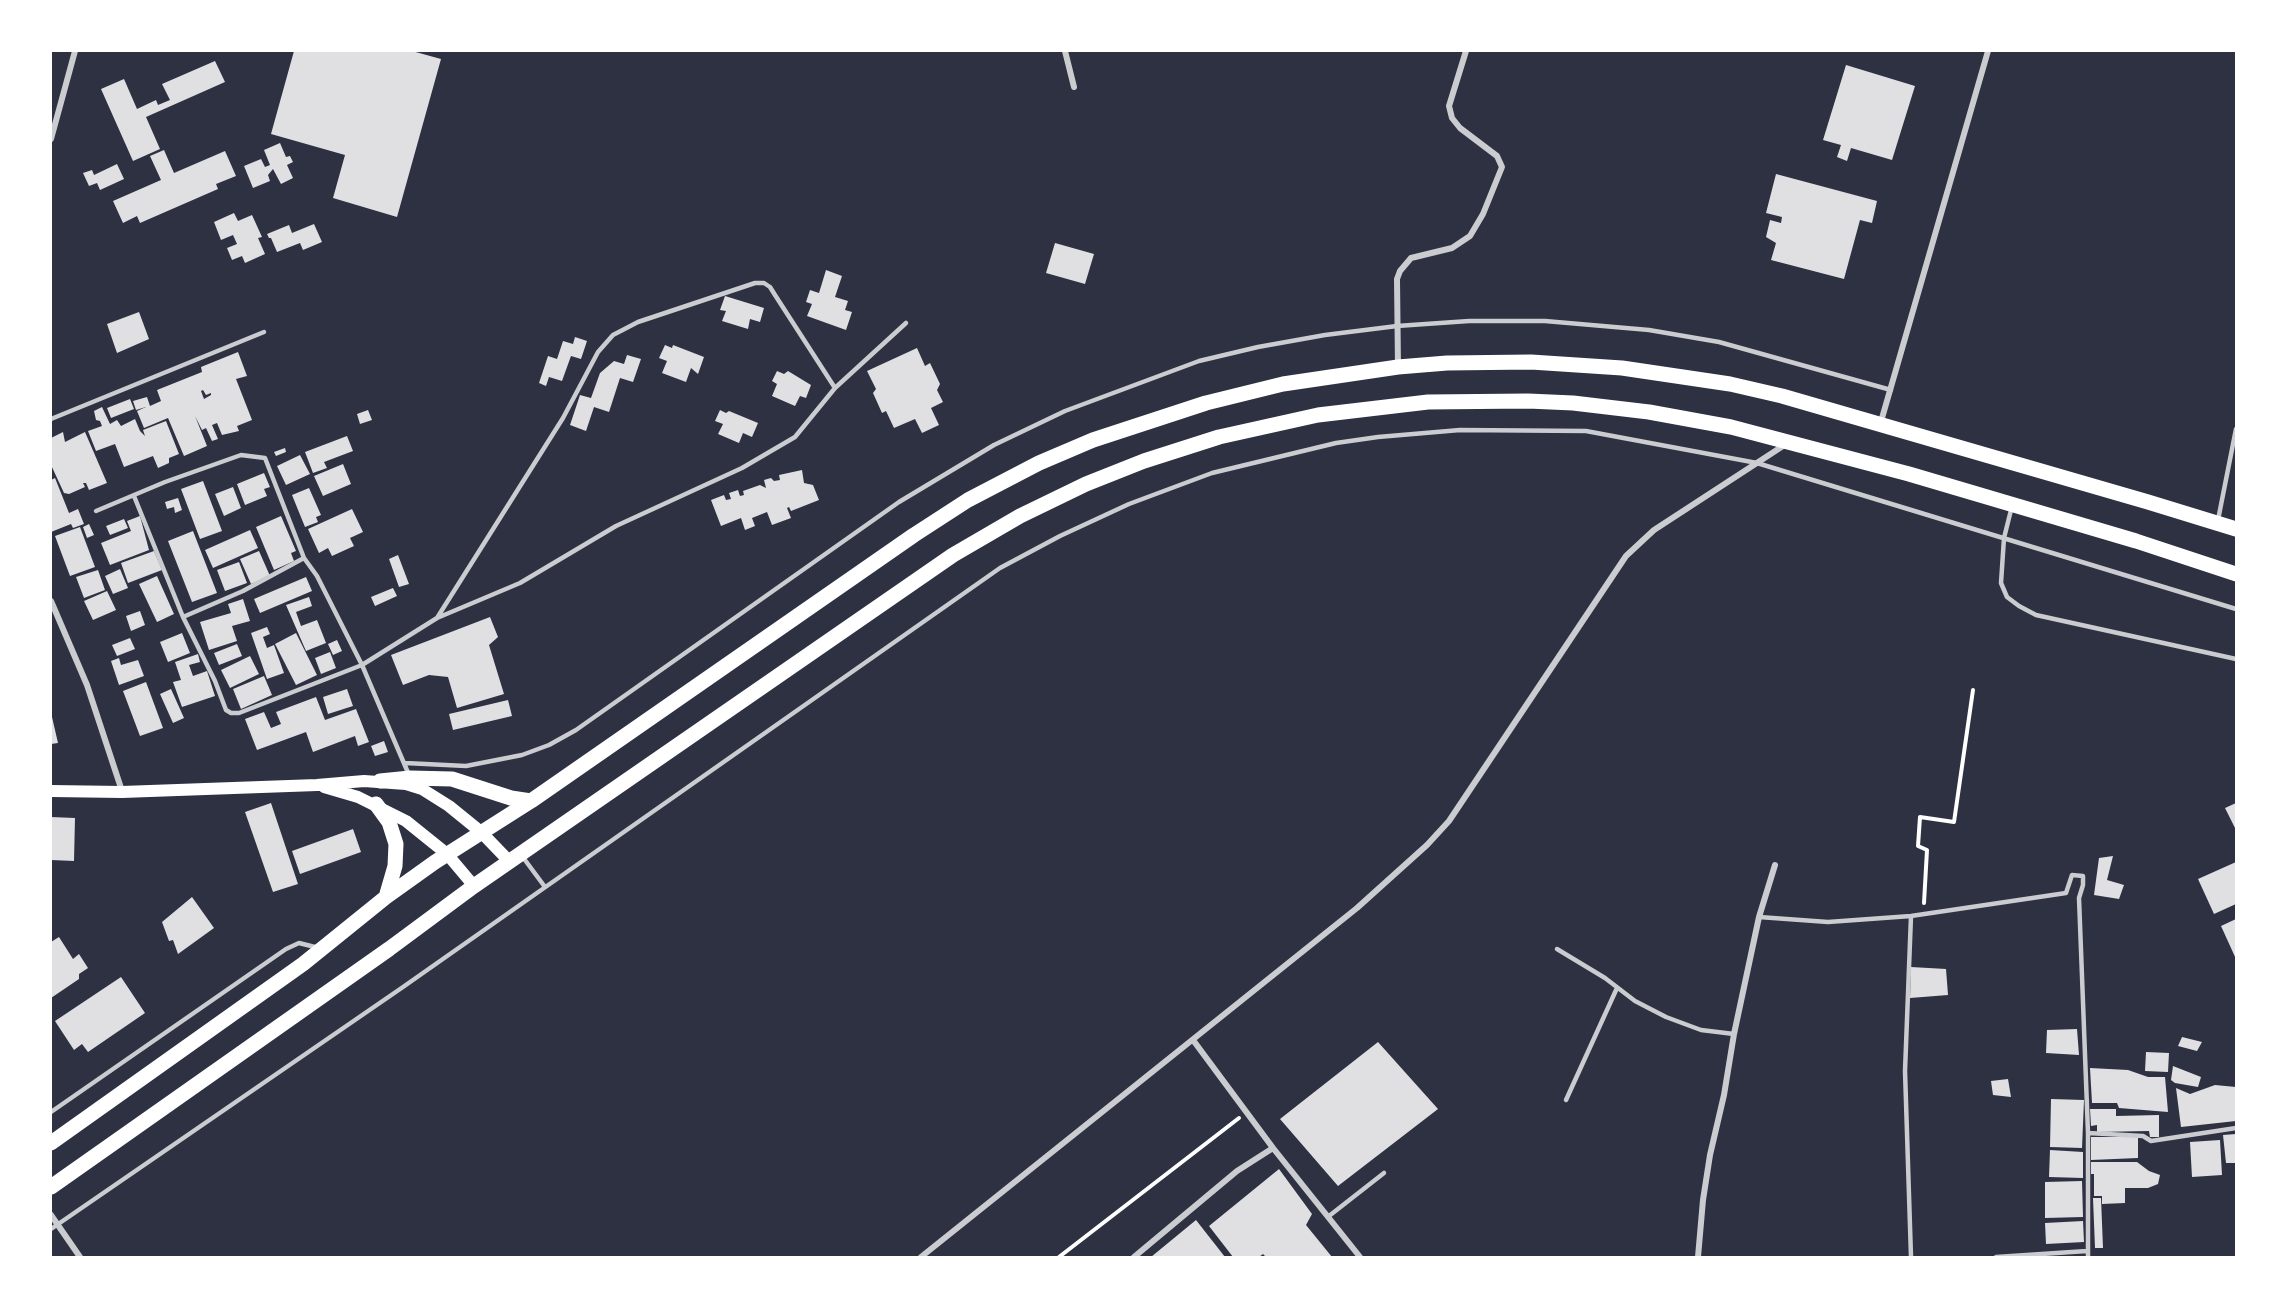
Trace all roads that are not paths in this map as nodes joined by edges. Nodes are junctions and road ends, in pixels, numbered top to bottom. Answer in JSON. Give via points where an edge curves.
{"nodes":[{"id":1,"x":75,"y":51,"type":"edge"},
{"id":2,"x":1065,"y":51,"type":"edge"},
{"id":3,"x":1466,"y":51,"type":"edge"},
{"id":4,"x":1988,"y":51,"type":"edge"},
{"id":5,"x":1074,"y":87,"type":"dead end"},
{"id":6,"x":51,"y":139,"type":"edge"},
{"id":7,"x":906,"y":323,"type":"dead end"},
{"id":8,"x":1397,"y":326,"type":"junction"},
{"id":9,"x":264,"y":332,"type":"dead end"},
{"id":10,"x":1398,"y":367,"type":"junction"},
{"id":11,"x":834,"y":388,"type":"junction"},
{"id":12,"x":1891,"y":390,"type":"junction"},
{"id":13,"x":51,"y":419,"type":"edge"},
{"id":14,"x":1880,"y":425,"type":"junction"},
{"id":15,"x":2236,"y":429,"type":"edge"},
{"id":16,"x":1789,"y":442,"type":"junction"},
{"id":17,"x":1757,"y":463,"type":"junction"},
{"id":18,"x":134,"y":496,"type":"junction"},
{"id":19,"x":2013,"y":504,"type":"junction"},
{"id":20,"x":96,"y":511,"type":"dead end"},
{"id":21,"x":2217,"y":524,"type":"junction"},
{"id":22,"x":2236,"y":529,"type":"edge"},
{"id":23,"x":2004,"y":538,"type":"junction"},
{"id":24,"x":304,"y":558,"type":"junction"},
{"id":25,"x":2236,"y":574,"type":"edge"},
{"id":26,"x":51,"y":601,"type":"edge"},
{"id":27,"x":2236,"y":609,"type":"edge"},
{"id":28,"x":183,"y":617,"type":"junction"},
{"id":29,"x":437,"y":618,"type":"junction"},
{"id":30,"x":2236,"y":659,"type":"edge"},
{"id":31,"x":362,"y":665,"type":"junction"},
{"id":32,"x":407,"y":770,"type":"junction"},
{"id":33,"x":380,"y":781,"type":"junction"},
{"id":34,"x":317,"y":785,"type":"junction"},
{"id":35,"x":51,"y":791,"type":"edge"},
{"id":36,"x":122,"y":792,"type":"junction"},
{"id":37,"x":531,"y":801,"type":"junction"},
{"id":38,"x":376,"y":804,"type":"junction"},
{"id":39,"x":481,"y":832,"type":"junction"},
{"id":40,"x":447,"y":855,"type":"junction"},
{"id":41,"x":515,"y":857,"type":"junction"},
{"id":42,"x":1775,"y":865,"type":"dead end"},
{"id":43,"x":474,"y":886,"type":"junction"},
{"id":44,"x":545,"y":887,"type":"junction"},
{"id":45,"x":386,"y":897,"type":"junction"},
{"id":46,"x":1759,"y":916,"type":"junction"},
{"id":47,"x":1911,"y":916,"type":"junction"},
{"id":48,"x":321,"y":949,"type":"junction"},
{"id":49,"x":1557,"y":950,"type":"dead end"},
{"id":50,"x":1617,"y":988,"type":"junction"},
{"id":51,"x":1734,"y":1035,"type":"junction"},
{"id":52,"x":1193,"y":1040,"type":"junction"},
{"id":53,"x":1566,"y":1100,"type":"dead end"},
{"id":54,"x":51,"y":1112,"type":"edge"},
{"id":55,"x":2236,"y":1128,"type":"edge"},
{"id":56,"x":2088,"y":1133,"type":"junction"},
{"id":57,"x":51,"y":1143,"type":"edge"},
{"id":58,"x":1273,"y":1148,"type":"junction"},
{"id":59,"x":1384,"y":1173,"type":"dead end"},
{"id":60,"x":51,"y":1187,"type":"edge"},
{"id":61,"x":51,"y":1215,"type":"edge"},
{"id":62,"x":1329,"y":1216,"type":"junction"},
{"id":63,"x":58,"y":1224,"type":"junction"},
{"id":64,"x":51,"y":1229,"type":"edge"},
{"id":65,"x":2087,"y":1254,"type":"edge"},
{"id":66,"x":80,"y":1257,"type":"edge"},
{"id":67,"x":921,"y":1257,"type":"edge"},
{"id":68,"x":1134,"y":1257,"type":"edge"},
{"id":69,"x":1360,"y":1257,"type":"edge"},
{"id":70,"x":1698,"y":1257,"type":"edge"},
{"id":71,"x":1911,"y":1257,"type":"edge"},
{"id":72,"x":1996,"y":1257,"type":"edge"}],
"edges":[{"from":1,"to":6,"type":"street"},
{"from":2,"to":5,"type":"street"},
{"from":3,"to":8,"type":"street","via":[[1449,106],[1452,118],[1497,156],[1502,167],[1470,236],[1452,248],[1411,258],[1403,266],[1397,279]]},
{"from":4,"to":12,"type":"street"},
{"from":7,"to":11,"type":"lane"},
{"from":8,"to":10,"type":"street"},
{"from":8,"to":12,"type":"lane","via":[[1545,321],[1649,330],[1719,342]]},
{"from":8,"to":32,"type":"lane","via":[[1302,339],[1199,361],[1065,411],[994,445],[899,502],[562,738],[522,755],[466,766]]},
{"from":9,"to":13,"type":"lane"},
{"from":10,"to":14,"type":"main road","via":[[1531,362],[1622,368],[1730,384]]},
{"from":10,"to":37,"type":"main road","via":[[1293,382],[1206,403],[1110,433],[1039,463],[968,500],[914,535]]},
{"from":11,"to":29,"type":"lane","via":[[795,437],[742,468],[616,526],[520,583]]},
{"from":11,"to":29,"type":"lane","via":[[770,286],[764,283],[638,322],[614,335],[598,352],[563,418]]},
{"from":12,"to":14,"type":"street"},
{"from":14,"to":21,"type":"main road"},
{"from":15,"to":21,"type":"lane"},
{"from":16,"to":17,"type":"street"},
{"from":16,"to":19,"type":"main road"},
{"from":16,"to":41,"type":"main road","via":[[1649,412],[1498,400],[1428,402],[1347,411],[1187,446],[1056,498],[953,555]]},
{"from":17,"to":23,"type":"lane"},
{"from":17,"to":44,"type":"lane","via":[[1587,431],[1460,430],[1336,443],[1212,473],[1129,504],[1000,568]]},
{"from":17,"to":52,"type":"street","via":[[1654,530],[1626,556],[1449,821],[1427,844],[1357,908]]},
{"from":18,"to":20,"type":"lane"},
{"from":18,"to":24,"type":"lane","via":[[241,455],[265,458]]},
{"from":18,"to":28,"type":"lane"},
{"from":19,"to":23,"type":"lane"},
{"from":19,"to":25,"type":"main road"},
{"from":21,"to":22,"type":"main road"},
{"from":23,"to":27,"type":"lane"},
{"from":23,"to":30,"type":"lane","via":[[2001,583],[2007,597],[2036,615]]},
{"from":24,"to":28,"type":"lane"},
{"from":24,"to":31,"type":"lane"},
{"from":26,"to":36,"type":"street","via":[[87,685]]},
{"from":28,"to":31,"type":"lane","via":[[226,710],[231,713]]},
{"from":29,"to":31,"type":"lane"},
{"from":31,"to":32,"type":"lane"},
{"from":32,"to":33,"type":"main road"},
{"from":32,"to":37,"type":"main road"},
{"from":33,"to":34,"type":"main road"},
{"from":33,"to":39,"type":"main road","via":[[422,789]]},
{"from":34,"to":36,"type":"main road"},
{"from":34,"to":38,"type":"main road"},
{"from":35,"to":36,"type":"main road"},
{"from":37,"to":39,"type":"main road"},
{"from":38,"to":40,"type":"main road","via":[[406,821]]},
{"from":38,"to":45,"type":"main road","via":[[389,822],[396,844],[395,866]]},
{"from":39,"to":40,"type":"main road"},
{"from":39,"to":41,"type":"main road"},
{"from":40,"to":43,"type":"main road"},
{"from":40,"to":45,"type":"main road"},
{"from":41,"to":43,"type":"main road"},
{"from":41,"to":44,"type":"lane"},
{"from":42,"to":46,"type":"street"},
{"from":43,"to":60,"type":"main road"},
{"from":44,"to":63,"type":"lane"},
{"from":45,"to":48,"type":"main road"},
{"from":46,"to":47,"type":"lane","via":[[1828,922]]},
{"from":46,"to":51,"type":"street"},
{"from":47,"to":56,"type":"lane","via":[[2066,893],[2072,875],[2083,876],[2079,898]]},
{"from":47,"to":71,"type":"lane","via":[[1905,1071]]},
{"from":48,"to":54,"type":"lane","via":[[304,943],[292,944]]},
{"from":48,"to":57,"type":"main road"},
{"from":49,"to":50,"type":"lane"},
{"from":50,"to":51,"type":"lane","via":[[1686,1026]]},
{"from":50,"to":53,"type":"lane"},
{"from":51,"to":70,"type":"street","via":[[1710,1155]]},
{"from":52,"to":58,"type":"street"},
{"from":52,"to":67,"type":"street"},
{"from":55,"to":56,"type":"lane","via":[[2151,1141],[2143,1136]]},
{"from":56,"to":65,"type":"lane"},
{"from":58,"to":62,"type":"street"},
{"from":58,"to":68,"type":"street","via":[[1237,1172]]},
{"from":59,"to":62,"type":"lane"},
{"from":61,"to":63,"type":"street"},
{"from":62,"to":69,"type":"street"},
{"from":63,"to":64,"type":"lane"},
{"from":63,"to":66,"type":"street"},
{"from":65,"to":72,"type":"lane"}]}
